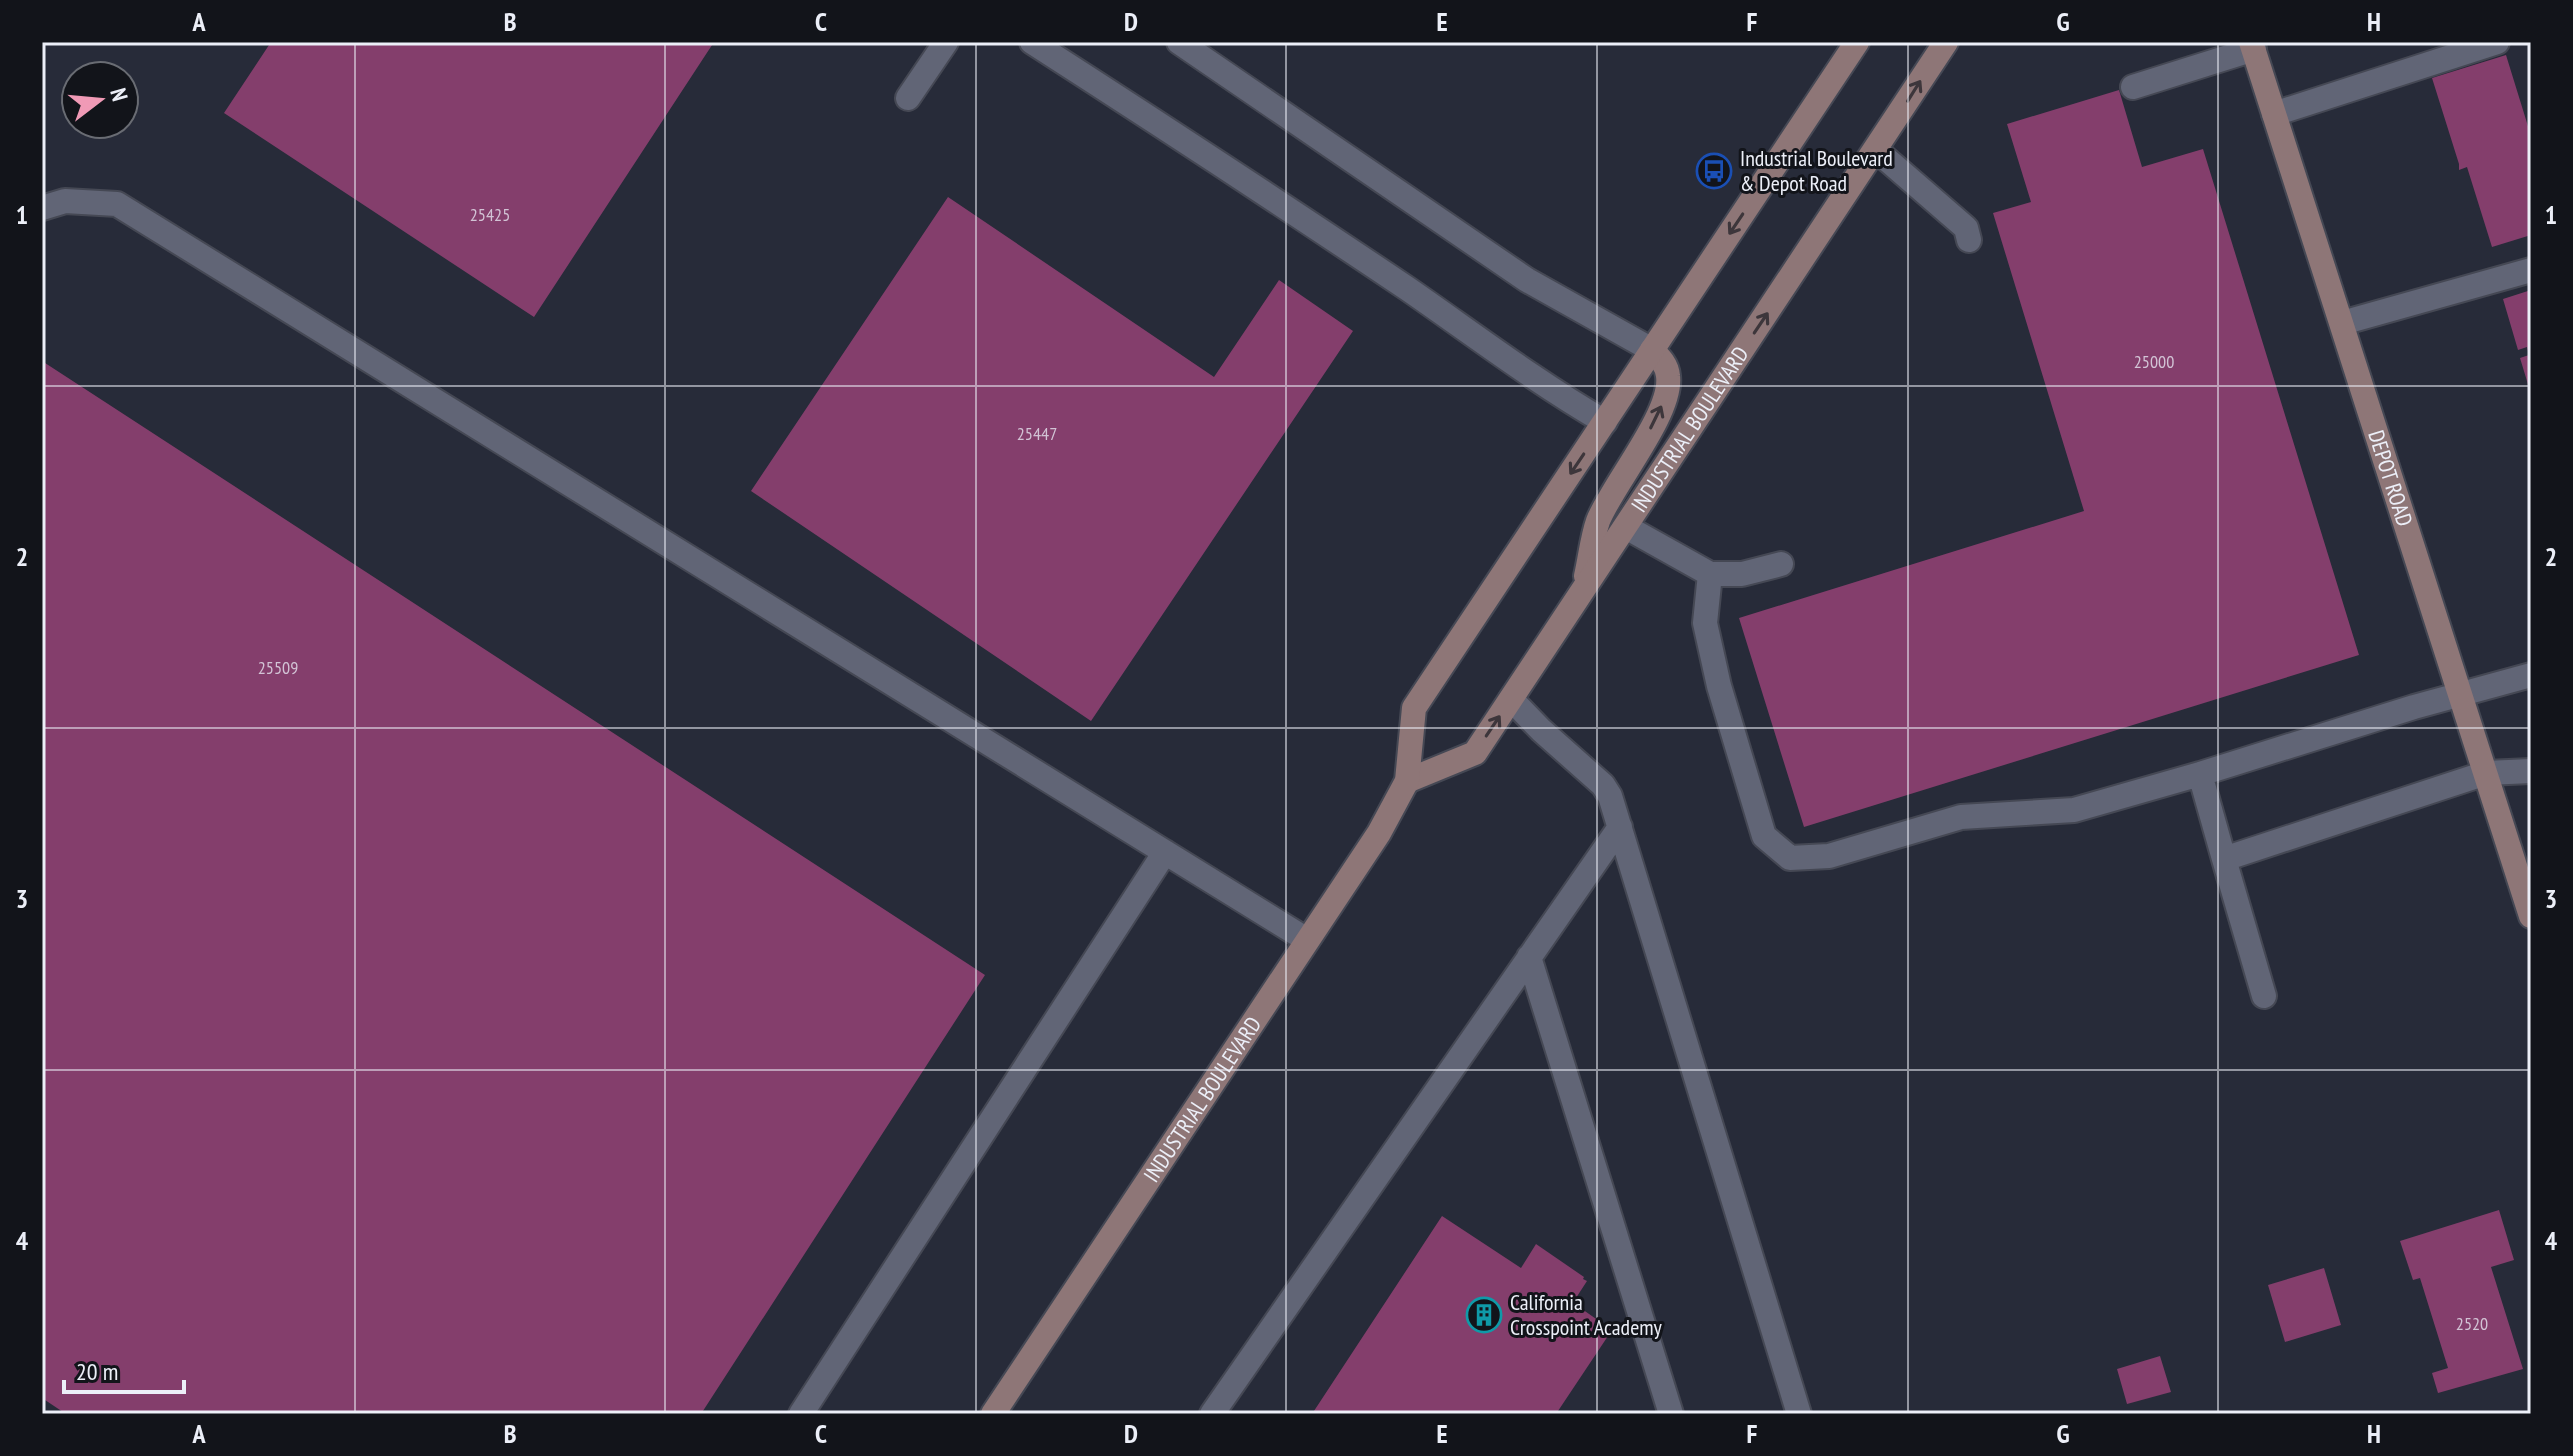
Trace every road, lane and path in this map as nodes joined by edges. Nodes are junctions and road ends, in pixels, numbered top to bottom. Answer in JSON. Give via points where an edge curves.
{"nodes":[{"id":1,"x":946,"y":42,"type":"edge"},
{"id":2,"x":1032,"y":42,"type":"edge"},
{"id":3,"x":1179,"y":42,"type":"edge"},
{"id":4,"x":1857,"y":42,"type":"edge"},
{"id":5,"x":1946,"y":42,"type":"edge"},
{"id":6,"x":2497,"y":42,"type":"edge"},
{"id":7,"x":2252,"y":46,"type":"edge"},
{"id":8,"x":1205,"y":49,"type":"edge"},
{"id":9,"x":2133,"y":87,"type":"dead end"},
{"id":10,"x":908,"y":98,"type":"dead end"},
{"id":11,"x":2274,"y":114,"type":"junction"},
{"id":12,"x":1876,"y":150,"type":"junction"},
{"id":13,"x":42,"y":208,"type":"edge"},
{"id":14,"x":1969,"y":240,"type":"dead end"},
{"id":15,"x":2531,"y":270,"type":"edge"},
{"id":16,"x":2342,"y":323,"type":"junction"},
{"id":17,"x":1652,"y":350,"type":"junction"},
{"id":18,"x":1605,"y":422,"type":"junction"},
{"id":19,"x":1626,"y":527,"type":"junction"},
{"id":20,"x":1781,"y":564,"type":"dead end"},
{"id":21,"x":1710,"y":574,"type":"junction"},
{"id":22,"x":1583,"y":590,"type":"junction"},
{"id":23,"x":2531,"y":675,"type":"edge"},
{"id":24,"x":2461,"y":694,"type":"junction"},
{"id":25,"x":1511,"y":699,"type":"junction"},
{"id":26,"x":2531,"y":771,"type":"edge"},
{"id":27,"x":2486,"y":773,"type":"junction"},
{"id":28,"x":2200,"y":774,"type":"junction"},
{"id":29,"x":1407,"y":781,"type":"junction"},
{"id":30,"x":1620,"y":827,"type":"junction"},
{"id":31,"x":1165,"y":852,"type":"junction"},
{"id":32,"x":2224,"y":859,"type":"junction"},
{"id":33,"x":2531,"y":916,"type":"edge"},
{"id":34,"x":1307,"y":940,"type":"junction"},
{"id":35,"x":1529,"y":957,"type":"junction"},
{"id":36,"x":2264,"y":996,"type":"dead end"},
{"id":37,"x":1665,"y":1409,"type":"edge"},
{"id":38,"x":801,"y":1414,"type":"edge"},
{"id":39,"x":993,"y":1414,"type":"edge"},
{"id":40,"x":1212,"y":1414,"type":"edge"},
{"id":41,"x":1799,"y":1414,"type":"edge"}],
"edges":[{"from":1,"to":10,"type":"lane"},
{"from":2,"to":18,"type":"lane"},
{"from":3,"to":8,"type":"lane"},
{"from":4,"to":17,"type":"main road","name":"INDUSTRIAL BOULEVARD","one_way":true},
{"from":12,"to":5,"type":"main road","name":"INDUSTRIAL BOULEVARD","one_way":true},
{"from":6,"to":11,"type":"lane"},
{"from":7,"to":9,"type":"lane"},
{"from":7,"to":11,"type":"main road","name":"DEPOT ROAD"},
{"from":8,"to":17,"type":"lane","via":[[1527,280]]},
{"from":11,"to":16,"type":"main road","name":"DEPOT ROAD"},
{"from":12,"to":14,"type":"lane","via":[[1966,228]]},
{"from":19,"to":12,"type":"main road","name":"INDUSTRIAL BOULEVARD","one_way":true},
{"from":13,"to":31,"type":"lane","via":[[65,201],[117,204]]},
{"from":15,"to":16,"type":"lane"},
{"from":16,"to":24,"type":"main road","name":"DEPOT ROAD"},
{"from":17,"to":18,"type":"main road","name":"INDUSTRIAL BOULEVARD"},
{"from":22,"to":17,"type":"main road","one_way":true,"via":[[1598,521],[1668,389],[1664,363]]},
{"from":18,"to":29,"type":"main road","name":"INDUSTRIAL BOULEVARD","one_way":true,"via":[[1414,708]]},
{"from":19,"to":21,"type":"lane"},
{"from":19,"to":22,"type":"main road","name":"INDUSTRIAL BOULEVARD"},
{"from":20,"to":21,"type":"lane","via":[[1742,574]]},
{"from":21,"to":28,"type":"lane","via":[[1705,623],[1719,686],[1764,836],[1790,858],[1829,856],[1961,817],[2074,810]]},
{"from":22,"to":25,"type":"main road","name":"INDUSTRIAL BOULEVARD"},
{"from":23,"to":24,"type":"lane"},
{"from":24,"to":27,"type":"main road","name":"DEPOT ROAD"},
{"from":24,"to":28,"type":"lane"},
{"from":29,"to":25,"type":"main road","name":"INDUSTRIAL BOULEVARD","one_way":true,"via":[[1475,753]]},
{"from":25,"to":30,"type":"lane","via":[[1603,785]]},
{"from":26,"to":27,"type":"lane"},
{"from":27,"to":32,"type":"lane"},
{"from":27,"to":33,"type":"main road","name":"DEPOT ROAD"},
{"from":28,"to":32,"type":"lane"},
{"from":29,"to":34,"type":"main road","name":"INDUSTRIAL BOULEVARD"},
{"from":30,"to":35,"type":"lane"},
{"from":30,"to":41,"type":"lane"},
{"from":31,"to":34,"type":"lane"},
{"from":31,"to":38,"type":"lane"},
{"from":32,"to":36,"type":"lane"},
{"from":34,"to":39,"type":"main road","name":"INDUSTRIAL BOULEVARD"},
{"from":35,"to":37,"type":"lane"},
{"from":35,"to":40,"type":"lane"}]}
